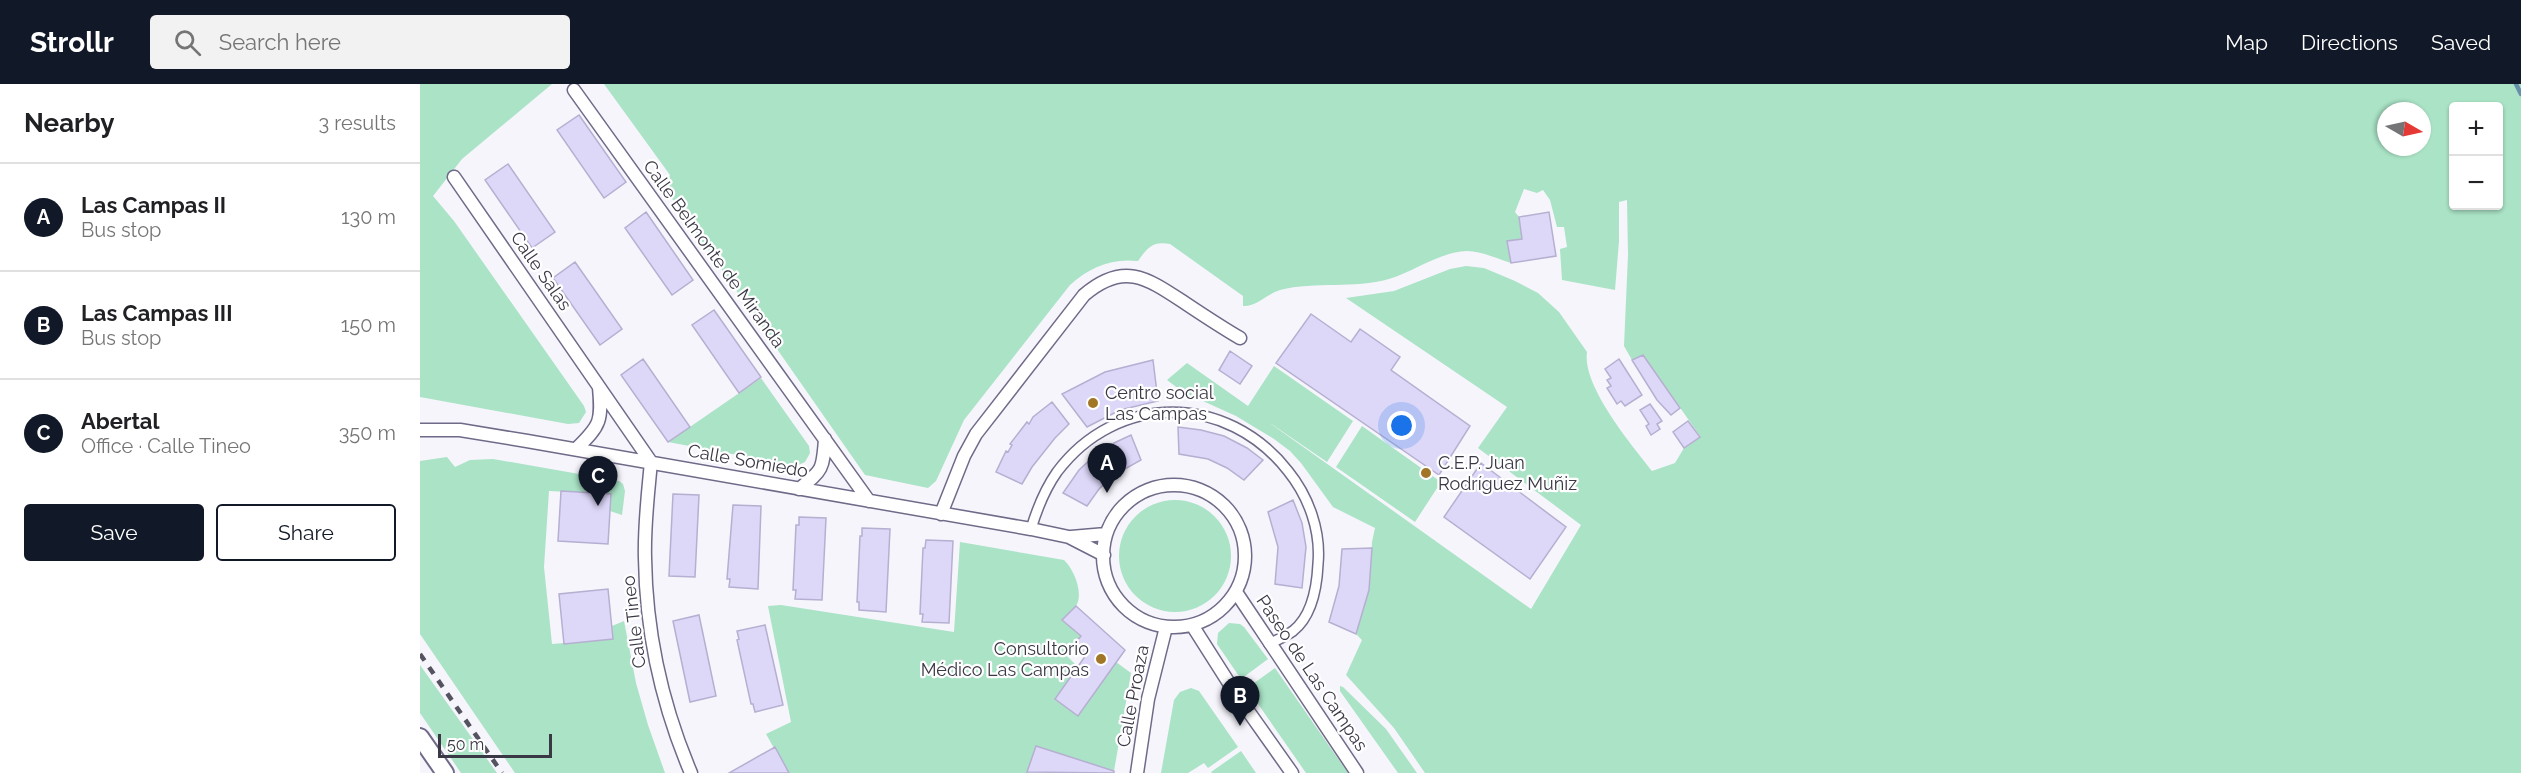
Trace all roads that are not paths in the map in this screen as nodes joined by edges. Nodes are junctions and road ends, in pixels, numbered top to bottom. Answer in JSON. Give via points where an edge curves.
{"nodes":[{"id":1,"x":574,"y":90,"type":"dead end"},
{"id":2,"x":454,"y":177,"type":"dead end"},
{"id":3,"x":1240,"y":338,"type":"dead end"},
{"id":4,"x":598,"y":386,"type":"junction"},
{"id":5,"x":420,"y":430,"type":"edge"},
{"id":6,"x":825,"y":439,"type":"junction"},
{"id":7,"x":576,"y":449,"type":"junction"},
{"id":8,"x":651,"y":462,"type":"junction"},
{"id":9,"x":799,"y":489,"type":"junction"},
{"id":10,"x":869,"y":501,"type":"junction"},
{"id":11,"x":941,"y":514,"type":"junction"},
{"id":12,"x":1030,"y":529,"type":"junction"},
{"id":13,"x":1106,"y":534,"type":"junction"},
{"id":14,"x":1069,"y":537,"type":"junction"},
{"id":15,"x":1104,"y":555,"type":"junction"},
{"id":16,"x":1236,"y":592,"type":"junction"},
{"id":17,"x":1192,"y":625,"type":"junction"},
{"id":18,"x":1166,"y":627,"type":"junction"},
{"id":19,"x":1269,"y":644,"type":"junction"},
{"id":20,"x":420,"y":737,"type":"edge"},
{"id":21,"x":445,"y":773,"type":"edge"},
{"id":22,"x":692,"y":773,"type":"edge"},
{"id":23,"x":1137,"y":773,"type":"edge"},
{"id":24,"x":1292,"y":773,"type":"edge"},
{"id":25,"x":1357,"y":773,"type":"edge"}],
"edges":[{"from":1,"to":6,"type":"street","name":"Calle Belmonte de Miranda"},
{"from":2,"to":4,"type":"street","name":"Calle Salas"},
{"from":3,"to":11,"type":"street","via":[[1148,280],[1125,276],[1104,280],[1084,295],[988,417],[964,456]]},
{"from":4,"to":7,"type":"street","via":[[601,411],[597,426]]},
{"from":4,"to":8,"type":"street","name":"Calle Salas"},
{"from":5,"to":7,"type":"street","name":"Calle Somiedo","via":[[460,430]]},
{"from":6,"to":9,"type":"street","via":[[824,464]]},
{"from":6,"to":10,"type":"street","name":"Calle Belmonte de Miranda"},
{"from":7,"to":8,"type":"street","name":"Calle Somiedo"},
{"from":8,"to":9,"type":"street","name":"Calle Somiedo"},
{"from":8,"to":22,"type":"street","name":"Calle Tineo","via":[[645,557],[648,610],[655,663]]},
{"from":9,"to":10,"type":"street","name":"Calle Somiedo"},
{"from":10,"to":11,"type":"street","name":"Calle Somiedo"},
{"from":11,"to":12,"type":"street","name":"Calle Somiedo"},
{"from":12,"to":14,"type":"street","name":"Calle Somiedo"},
{"from":12,"to":19,"type":"street","via":[[1057,472],[1104,430],[1140,416],[1178,412],[1206,415],[1232,424],[1261,443],[1292,477],[1305,498],[1317,534],[1318,574],[1308,610],[1294,630]]},
{"from":13,"to":14,"type":"street","name":"Calle Somiedo"},
{"from":13,"to":15,"type":"street"},
{"from":13,"to":16,"type":"street","via":[[1128,503],[1149,490],[1171,485],[1202,491],[1228,510],[1243,539],[1244,570]]},
{"from":14,"to":15,"type":"street","name":"Calle Somiedo"},
{"from":15,"to":18,"type":"street","via":[[1106,574],[1116,599],[1135,615]]},
{"from":16,"to":17,"type":"street","via":[[1216,614]]},
{"from":16,"to":19,"type":"street","name":"Paseo de Las Campas"},
{"from":17,"to":18,"type":"street"},
{"from":17,"to":24,"type":"street"},
{"from":18,"to":23,"type":"street","name":"Calle Proaza","via":[[1148,699]]},
{"from":19,"to":25,"type":"street","name":"Paseo de Las Campas"},
{"from":20,"to":21,"type":"main road"}]}
